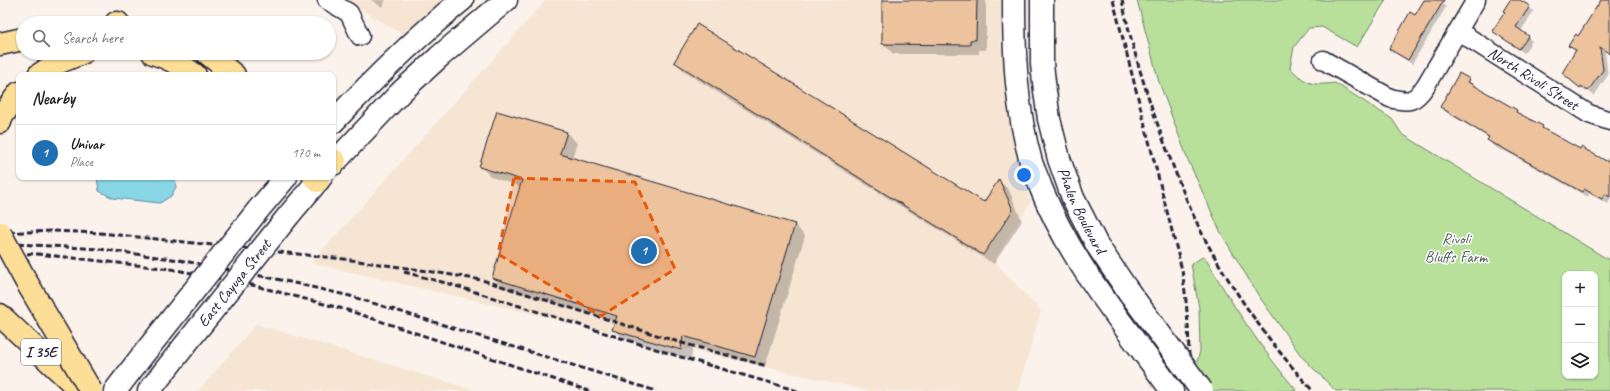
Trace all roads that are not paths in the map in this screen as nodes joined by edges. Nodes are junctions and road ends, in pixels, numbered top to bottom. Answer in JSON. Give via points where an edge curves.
{"nodes":[{"id":1,"x":327,"y":0,"type":"edge"},
{"id":2,"x":462,"y":0,"type":"edge"},
{"id":3,"x":506,"y":0,"type":"edge"},
{"id":4,"x":1014,"y":0,"type":"edge"},
{"id":5,"x":1042,"y":0,"type":"edge"},
{"id":6,"x":1476,"y":0,"type":"edge"},
{"id":7,"x":1458,"y":31,"type":"junction"},
{"id":8,"x":360,"y":36,"type":"dead end"},
{"id":9,"x":16,"y":41,"type":"edge"},
{"id":10,"x":0,"y":44,"type":"edge"},
{"id":11,"x":64,"y":60,"type":"edge"},
{"id":12,"x":171,"y":60,"type":"edge"},
{"id":13,"x":216,"y":60,"type":"edge"},
{"id":14,"x":1323,"y":60,"type":"dead end"},
{"id":15,"x":44,"y":72,"type":"edge"},
{"id":16,"x":191,"y":72,"type":"edge"},
{"id":17,"x":230,"y":72,"type":"edge"},
{"id":18,"x":16,"y":97,"type":"edge"},
{"id":19,"x":340,"y":115,"type":"edge"},
{"id":20,"x":1609,"y":118,"type":"edge"},
{"id":21,"x":0,"y":122,"type":"edge"},
{"id":22,"x":336,"y":159,"type":"edge"},
{"id":23,"x":283,"y":180,"type":"edge"},
{"id":24,"x":318,"y":180,"type":"edge"},
{"id":25,"x":0,"y":233,"type":"edge"},
{"id":26,"x":0,"y":315,"type":"edge"},
{"id":27,"x":81,"y":391,"type":"edge"},
{"id":28,"x":91,"y":391,"type":"edge"},
{"id":29,"x":115,"y":391,"type":"edge"},
{"id":30,"x":149,"y":391,"type":"edge"},
{"id":31,"x":1172,"y":391,"type":"edge"},
{"id":32,"x":1202,"y":391,"type":"edge"}],
"edges":[{"from":1,"to":8,"type":"street","via":[[349,13]]},
{"from":2,"to":19,"type":"main road","via":[[415,40]]},
{"from":3,"to":22,"type":"main road","name":"East Cayuga Street","via":[[400,92]]},
{"from":4,"to":31,"type":"main road","name":"Phalen Boulevard","via":[[1017,94],[1031,163],[1052,214],[1078,261]]},
{"from":5,"to":32,"type":"main road","name":"Phalen Boulevard","bridge":true,"via":[[1042,64],[1049,119],[1058,159],[1073,198],[1097,245]]},
{"from":6,"to":7,"type":"street"},
{"from":7,"to":14,"type":"street","via":[[1420,95],[1412,100],[1390,98]]},
{"from":7,"to":20,"type":"street","name":"North Rivoli Street","via":[[1589,114]]},
{"from":9,"to":10,"type":"highway"},
{"from":11,"to":15,"type":"highway"},
{"from":12,"to":16,"type":"highway"},
{"from":13,"to":17,"type":"highway"},
{"from":18,"to":21,"type":"highway"},
{"from":23,"to":29,"type":"main road","name":"East Cayuga Street","bridge":true},
{"from":24,"to":30,"type":"main road","name":"East Cayuga Street","bridge":true},
{"from":25,"to":28,"type":"highway","bridge":true},
{"from":26,"to":27,"type":"highway","number":"I 35E"}]}
